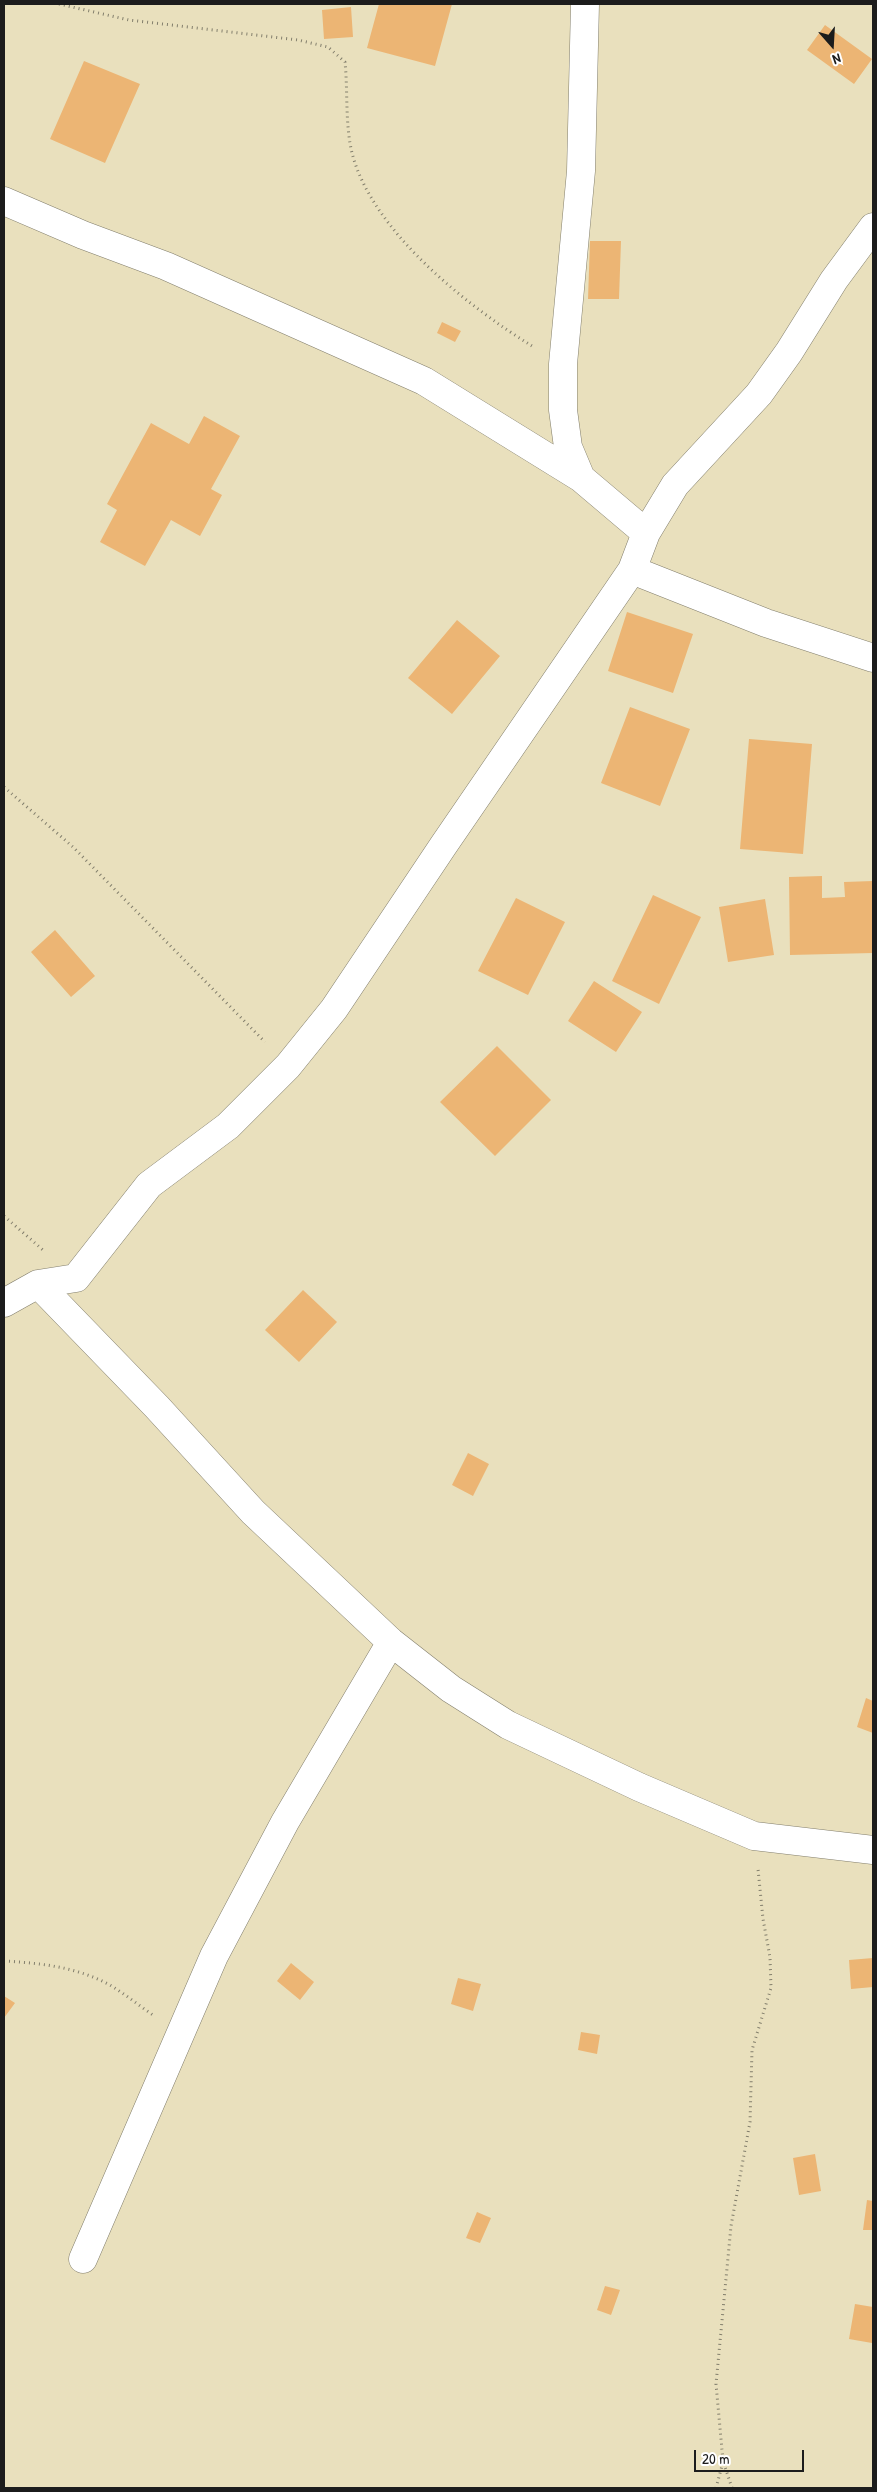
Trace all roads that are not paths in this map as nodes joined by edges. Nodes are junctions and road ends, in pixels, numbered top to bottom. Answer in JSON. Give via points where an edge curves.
{"nodes":[{"id":1,"x":585,"y":4,"type":"edge"},
{"id":2,"x":4,"y":201,"type":"edge"},
{"id":3,"x":873,"y":227,"type":"edge"},
{"id":4,"x":581,"y":478,"type":"junction"},
{"id":5,"x":646,"y":533,"type":"junction"},
{"id":6,"x":632,"y":570,"type":"junction"},
{"id":7,"x":873,"y":658,"type":"edge"},
{"id":8,"x":38,"y":1284,"type":"junction"},
{"id":9,"x":4,"y":1303,"type":"edge"},
{"id":10,"x":391,"y":1642,"type":"junction"},
{"id":11,"x":873,"y":1850,"type":"edge"},
{"id":12,"x":83,"y":2259,"type":"dead end"}],
"edges":[{"from":1,"to":4,"type":"street","via":[[581,171],[563,364],[562,410],[568,447]]},
{"from":2,"to":4,"type":"street","via":[[166,266],[424,381]]},
{"from":3,"to":5,"type":"street","via":[[759,394],[675,485]]},
{"from":4,"to":5,"type":"street"},
{"from":5,"to":6,"type":"street"},
{"from":6,"to":7,"type":"street","via":[[766,623]]},
{"from":6,"to":8,"type":"street","via":[[334,1009],[288,1066],[228,1126],[149,1185],[76,1278]]},
{"from":8,"to":9,"type":"street"},
{"from":8,"to":10,"type":"street","via":[[253,1512]]},
{"from":10,"to":11,"type":"street","via":[[451,1689],[508,1725],[639,1787],[754,1836]]},
{"from":10,"to":12,"type":"street","via":[[285,1822],[214,1956]]}]}
